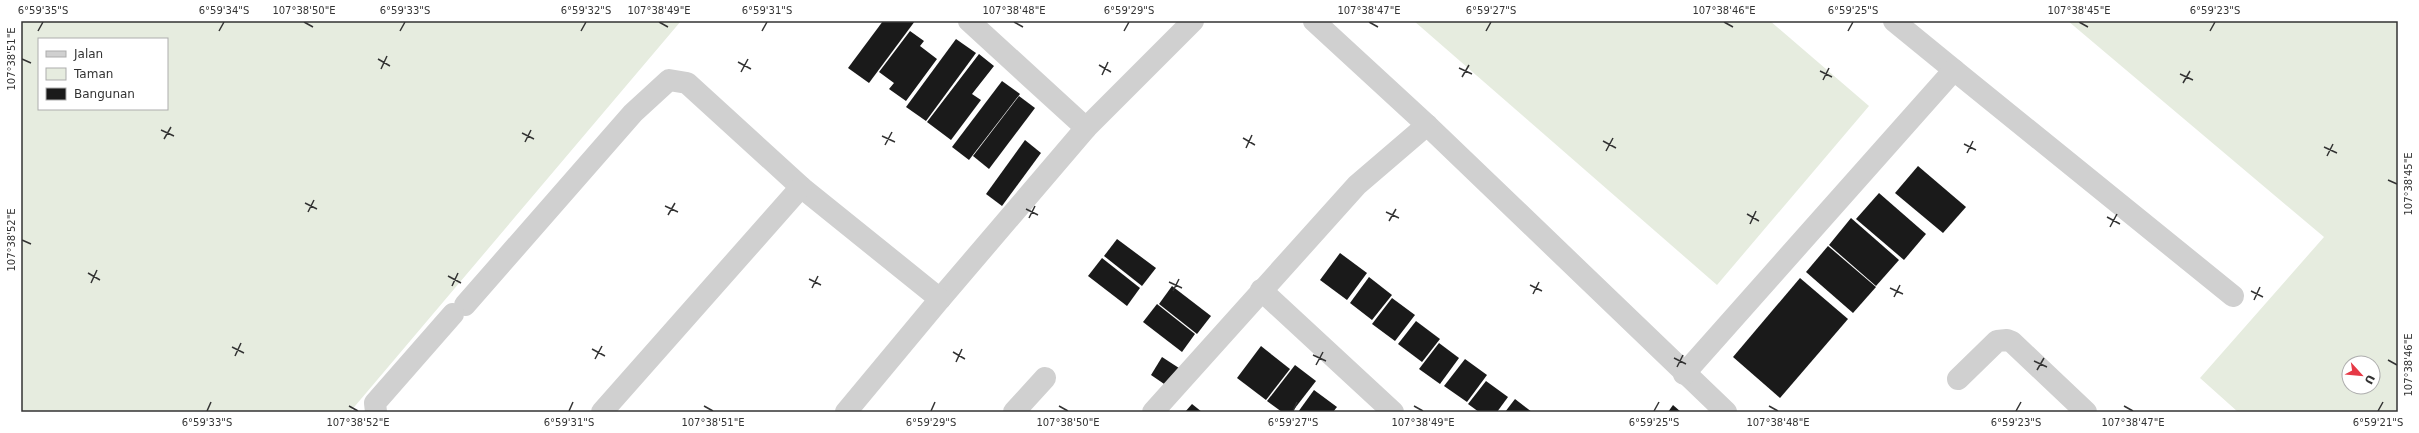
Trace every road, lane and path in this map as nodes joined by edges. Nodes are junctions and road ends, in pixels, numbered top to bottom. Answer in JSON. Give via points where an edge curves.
{"nodes":[{"id":1,"x":969,"y":21,"type":"edge"},
{"id":2,"x":1193,"y":21,"type":"edge"},
{"id":3,"x":1314,"y":21,"type":"edge"},
{"id":4,"x":1894,"y":21,"type":"edge"},
{"id":5,"x":1954,"y":70,"type":"junction"},
{"id":6,"x":1427,"y":125,"type":"junction"},
{"id":7,"x":1086,"y":128,"type":"junction"},
{"id":8,"x":802,"y":187,"type":"junction"},
{"id":9,"x":1261,"y":290,"type":"junction"},
{"id":10,"x":2233,"y":296,"type":"dead end"},
{"id":11,"x":940,"y":299,"type":"junction"},
{"id":12,"x":1684,"y":374,"type":"junction"},
{"id":13,"x":1045,"y":378,"type":"dead end"},
{"id":14,"x":1958,"y":379,"type":"dead end"},
{"id":15,"x":376,"y":412,"type":"edge"},
{"id":16,"x":602,"y":412,"type":"edge"},
{"id":17,"x":846,"y":412,"type":"edge"},
{"id":18,"x":1014,"y":412,"type":"edge"},
{"id":19,"x":1153,"y":412,"type":"edge"},
{"id":20,"x":1393,"y":412,"type":"edge"},
{"id":21,"x":1726,"y":412,"type":"edge"},
{"id":22,"x":2086,"y":412,"type":"edge"}],
"edges":[{"from":1,"to":7,"type":"street"},
{"from":2,"to":7,"type":"street"},
{"from":3,"to":6,"type":"street"},
{"from":4,"to":5,"type":"street"},
{"from":5,"to":10,"type":"street"},
{"from":5,"to":12,"type":"street"},
{"from":6,"to":9,"type":"street","via":[[1357,185]]},
{"from":6,"to":12,"type":"street"},
{"from":7,"to":11,"type":"street"},
{"from":8,"to":11,"type":"street"},
{"from":8,"to":15,"type":"street","via":[[687,82],[669,80],[633,113],[375,403]]},
{"from":8,"to":16,"type":"street"},
{"from":9,"to":19,"type":"street"},
{"from":9,"to":20,"type":"street"},
{"from":11,"to":17,"type":"street"},
{"from":12,"to":21,"type":"street"},
{"from":13,"to":18,"type":"street"},
{"from":14,"to":22,"type":"street","via":[[1997,342],[2007,340]]}]}
